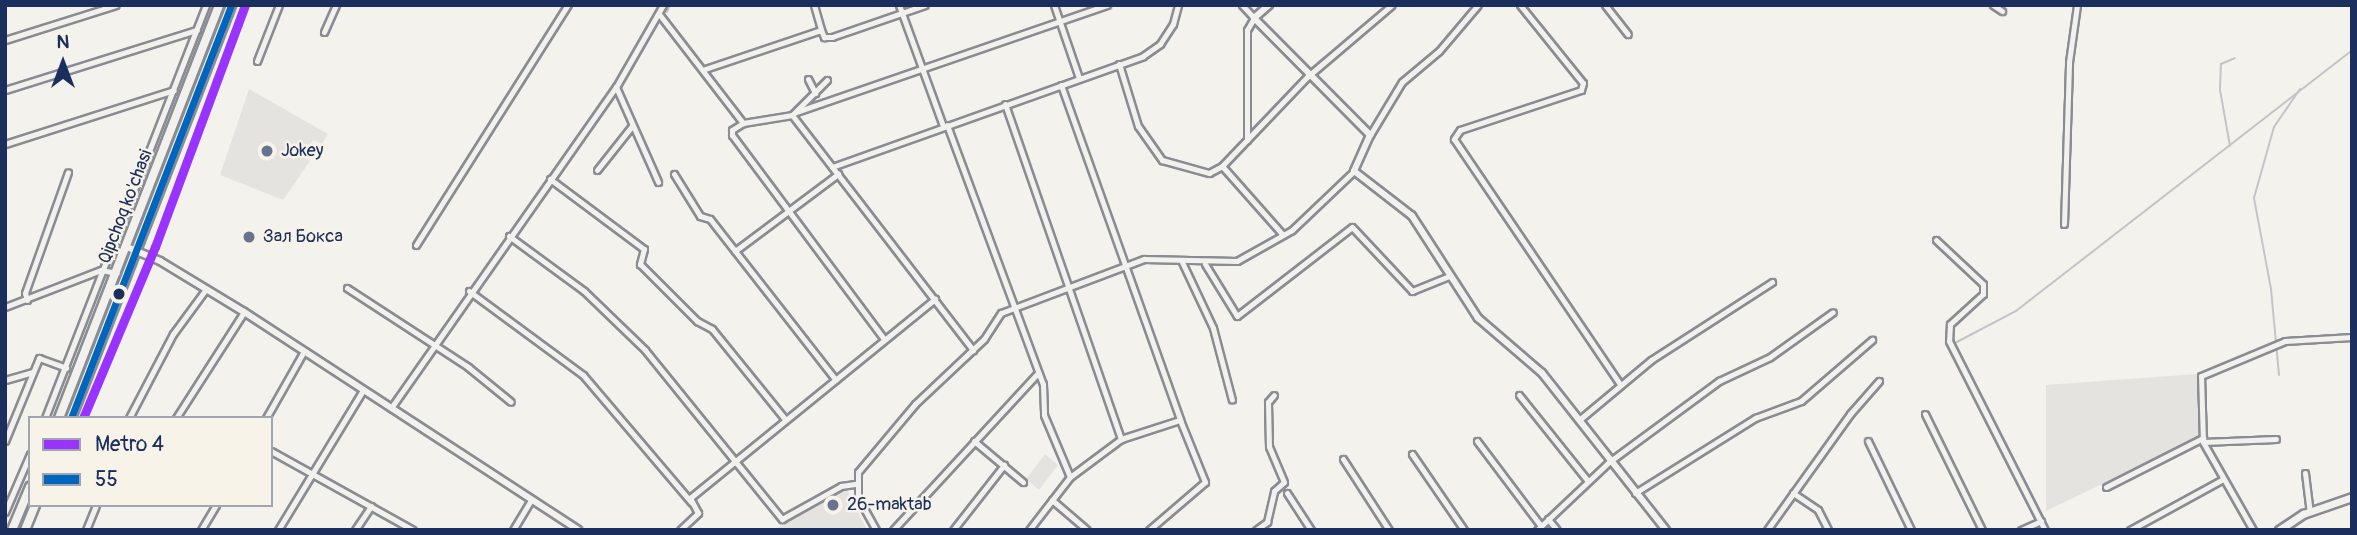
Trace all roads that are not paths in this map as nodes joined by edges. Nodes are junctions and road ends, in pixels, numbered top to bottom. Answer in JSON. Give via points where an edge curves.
{"nodes":[{"id":1,"x":116,"y":5,"type":"edge"},
{"id":2,"x":206,"y":5,"type":"edge"},
{"id":3,"x":219,"y":5,"type":"edge"},
{"id":4,"x":232,"y":5,"type":"edge"},
{"id":5,"x":279,"y":5,"type":"edge"},
{"id":6,"x":336,"y":5,"type":"edge"},
{"id":7,"x":568,"y":5,"type":"edge"},
{"id":8,"x":663,"y":5,"type":"edge"},
{"id":9,"x":814,"y":5,"type":"edge"},
{"id":10,"x":900,"y":5,"type":"edge"},
{"id":11,"x":925,"y":5,"type":"edge"},
{"id":12,"x":1054,"y":5,"type":"edge"},
{"id":13,"x":1107,"y":5,"type":"edge"},
{"id":14,"x":1178,"y":5,"type":"edge"},
{"id":15,"x":1242,"y":5,"type":"edge"},
{"id":16,"x":1269,"y":5,"type":"edge"},
{"id":17,"x":1392,"y":5,"type":"edge"},
{"id":18,"x":1478,"y":5,"type":"edge"},
{"id":19,"x":1520,"y":5,"type":"edge"},
{"id":20,"x":1605,"y":5,"type":"edge"},
{"id":21,"x":1993,"y":5,"type":"edge"},
{"id":22,"x":2077,"y":5,"type":"edge"},
{"id":23,"x":2002,"y":11,"type":"dead end"},
{"id":24,"x":902,"y":13,"type":"junction"},
{"id":25,"x":659,"y":14,"type":"junction"},
{"id":26,"x":1254,"y":19,"type":"junction"},
{"id":27,"x":1060,"y":22,"type":"junction"},
{"id":28,"x":197,"y":30,"type":"junction"},
{"id":29,"x":821,"y":30,"type":"junction"},
{"id":30,"x":324,"y":32,"type":"dead end"},
{"id":31,"x":1628,"y":34,"type":"dead end"},
{"id":32,"x":5,"y":40,"type":"edge"},
{"id":33,"x":257,"y":61,"type":"dead end"},
{"id":34,"x":1119,"y":64,"type":"junction"},
{"id":35,"x":705,"y":69,"type":"junction"},
{"id":36,"x":923,"y":69,"type":"junction"},
{"id":37,"x":1307,"y":77,"type":"junction"},
{"id":38,"x":1079,"y":78,"type":"junction"},
{"id":39,"x":808,"y":79,"type":"dead end"},
{"id":40,"x":827,"y":80,"type":"dead end"},
{"id":41,"x":1061,"y":85,"type":"junction"},
{"id":42,"x":616,"y":87,"type":"junction"},
{"id":43,"x":5,"y":90,"type":"edge"},
{"id":44,"x":174,"y":90,"type":"junction"},
{"id":45,"x":815,"y":93,"type":"junction"},
{"id":46,"x":1005,"y":104,"type":"junction"},
{"id":47,"x":794,"y":113,"type":"junction"},
{"id":48,"x":743,"y":123,"type":"junction"},
{"id":49,"x":945,"y":125,"type":"junction"},
{"id":50,"x":632,"y":126,"type":"junction"},
{"id":51,"x":1370,"y":135,"type":"junction"},
{"id":52,"x":1247,"y":140,"type":"junction"},
{"id":53,"x":5,"y":144,"type":"edge"},
{"id":54,"x":1222,"y":166,"type":"junction"},
{"id":55,"x":832,"y":167,"type":"junction"},
{"id":56,"x":597,"y":170,"type":"dead end"},
{"id":57,"x":1354,"y":171,"type":"junction"},
{"id":58,"x":68,"y":172,"type":"dead end"},
{"id":59,"x":674,"y":174,"type":"dead end"},
{"id":60,"x":838,"y":174,"type":"junction"},
{"id":61,"x":550,"y":179,"type":"junction"},
{"id":62,"x":658,"y":182,"type":"dead end"},
{"id":63,"x":787,"y":213,"type":"junction"},
{"id":64,"x":2064,"y":224,"type":"dead end"},
{"id":65,"x":1283,"y":235,"type":"junction"},
{"id":66,"x":509,"y":236,"type":"junction"},
{"id":67,"x":1936,"y":240,"type":"dead end"},
{"id":68,"x":416,"y":245,"type":"dead end"},
{"id":69,"x":127,"y":247,"type":"junction"},
{"id":70,"x":139,"y":251,"type":"junction"},
{"id":71,"x":735,"y":251,"type":"junction"},
{"id":72,"x":1182,"y":262,"type":"junction"},
{"id":73,"x":1205,"y":264,"type":"junction"},
{"id":74,"x":1125,"y":266,"type":"junction"},
{"id":75,"x":106,"y":270,"type":"junction"},
{"id":76,"x":117,"y":273,"type":"junction"},
{"id":77,"x":1449,"y":276,"type":"junction"},
{"id":78,"x":1772,"y":282,"type":"dead end"},
{"id":79,"x":1068,"y":285,"type":"junction"},
{"id":80,"x":347,"y":288,"type":"dead end"},
{"id":81,"x":206,"y":289,"type":"junction"},
{"id":82,"x":469,"y":291,"type":"junction"},
{"id":83,"x":935,"y":299,"type":"junction"},
{"id":84,"x":27,"y":300,"type":"junction"},
{"id":85,"x":1010,"y":306,"type":"junction"},
{"id":86,"x":5,"y":307,"type":"edge"},
{"id":87,"x":244,"y":312,"type":"junction"},
{"id":88,"x":1833,"y":312,"type":"dead end"},
{"id":89,"x":2352,"y":337,"type":"edge"},
{"id":90,"x":884,"y":339,"type":"junction"},
{"id":91,"x":1872,"y":340,"type":"dead end"},
{"id":92,"x":434,"y":344,"type":"junction"},
{"id":93,"x":974,"y":350,"type":"junction"},
{"id":94,"x":304,"y":351,"type":"junction"},
{"id":95,"x":65,"y":368,"type":"junction"},
{"id":96,"x":33,"y":372,"type":"junction"},
{"id":97,"x":1037,"y":374,"type":"junction"},
{"id":98,"x":5,"y":380,"type":"edge"},
{"id":99,"x":836,"y":380,"type":"junction"},
{"id":100,"x":1879,"y":381,"type":"dead end"},
{"id":101,"x":1620,"y":384,"type":"junction"},
{"id":102,"x":363,"y":390,"type":"junction"},
{"id":103,"x":1273,"y":395,"type":"dead end"},
{"id":104,"x":1519,"y":395,"type":"dead end"},
{"id":105,"x":1232,"y":400,"type":"dead end"},
{"id":106,"x":511,"y":402,"type":"dead end"},
{"id":107,"x":391,"y":408,"type":"junction"},
{"id":108,"x":1925,"y":414,"type":"dead end"},
{"id":109,"x":46,"y":416,"type":"edge"},
{"id":110,"x":60,"y":416,"type":"edge"},
{"id":111,"x":72,"y":416,"type":"edge"},
{"id":112,"x":130,"y":416,"type":"edge"},
{"id":113,"x":177,"y":416,"type":"edge"},
{"id":114,"x":267,"y":416,"type":"edge"},
{"id":115,"x":785,"y":419,"type":"junction"},
{"id":116,"x":1180,"y":420,"type":"junction"},
{"id":117,"x":1578,"y":420,"type":"junction"},
{"id":118,"x":1121,"y":439,"type":"junction"},
{"id":119,"x":2276,"y":439,"type":"dead end"},
{"id":120,"x":2203,"y":440,"type":"junction"},
{"id":121,"x":5,"y":441,"type":"edge"},
{"id":122,"x":1477,"y":441,"type":"dead end"},
{"id":123,"x":1868,"y":441,"type":"dead end"},
{"id":124,"x":974,"y":442,"type":"junction"},
{"id":125,"x":273,"y":452,"type":"edge"},
{"id":126,"x":1412,"y":454,"type":"dead end"},
{"id":127,"x":28,"y":459,"type":"edge"},
{"id":128,"x":1343,"y":459,"type":"dead end"},
{"id":129,"x":735,"y":460,"type":"junction"},
{"id":130,"x":1609,"y":462,"type":"junction"},
{"id":131,"x":1004,"y":465,"type":"junction"},
{"id":132,"x":2305,"y":473,"type":"dead end"},
{"id":133,"x":314,"y":474,"type":"junction"},
{"id":134,"x":1070,"y":477,"type":"junction"},
{"id":135,"x":2223,"y":479,"type":"junction"},
{"id":136,"x":1588,"y":481,"type":"junction"},
{"id":137,"x":1023,"y":482,"type":"dead end"},
{"id":138,"x":855,"y":484,"type":"junction"},
{"id":139,"x":2106,"y":487,"type":"dead end"},
{"id":140,"x":28,"y":492,"type":"edge"},
{"id":141,"x":1287,"y":493,"type":"dead end"},
{"id":142,"x":1635,"y":493,"type":"junction"},
{"id":143,"x":1793,"y":493,"type":"junction"},
{"id":144,"x":2352,"y":497,"type":"edge"},
{"id":145,"x":531,"y":500,"type":"junction"},
{"id":146,"x":1052,"y":500,"type":"junction"},
{"id":147,"x":693,"y":504,"type":"junction"},
{"id":148,"x":371,"y":506,"type":"junction"},
{"id":149,"x":34,"y":507,"type":"edge"},
{"id":150,"x":95,"y":507,"type":"edge"},
{"id":151,"x":215,"y":507,"type":"edge"},
{"id":152,"x":2310,"y":511,"type":"junction"},
{"id":153,"x":5,"y":512,"type":"edge"},
{"id":154,"x":1548,"y":519,"type":"junction"},
{"id":155,"x":2041,"y":521,"type":"junction"},
{"id":156,"x":1539,"y":528,"type":"edge"},
{"id":157,"x":577,"y":529,"type":"edge"},
{"id":158,"x":12,"y":530,"type":"edge"},
{"id":159,"x":25,"y":530,"type":"edge"},
{"id":160,"x":86,"y":530,"type":"edge"},
{"id":161,"x":201,"y":530,"type":"edge"},
{"id":162,"x":278,"y":530,"type":"edge"},
{"id":163,"x":355,"y":530,"type":"edge"},
{"id":164,"x":414,"y":530,"type":"edge"},
{"id":165,"x":513,"y":530,"type":"edge"},
{"id":166,"x":680,"y":530,"type":"edge"},
{"id":167,"x":876,"y":530,"type":"edge"},
{"id":168,"x":893,"y":530,"type":"edge"},
{"id":169,"x":953,"y":530,"type":"edge"},
{"id":170,"x":1029,"y":530,"type":"edge"},
{"id":171,"x":1087,"y":530,"type":"edge"},
{"id":172,"x":1149,"y":530,"type":"edge"},
{"id":173,"x":1256,"y":530,"type":"edge"},
{"id":174,"x":1311,"y":530,"type":"edge"},
{"id":175,"x":1389,"y":530,"type":"edge"},
{"id":176,"x":1464,"y":530,"type":"edge"},
{"id":177,"x":1557,"y":530,"type":"edge"},
{"id":178,"x":1666,"y":530,"type":"edge"},
{"id":179,"x":1767,"y":530,"type":"edge"},
{"id":180,"x":1828,"y":530,"type":"edge"},
{"id":181,"x":1912,"y":530,"type":"edge"},
{"id":182,"x":1982,"y":530,"type":"edge"},
{"id":183,"x":2021,"y":530,"type":"edge"},
{"id":184,"x":2045,"y":530,"type":"edge"},
{"id":185,"x":2130,"y":530,"type":"edge"},
{"id":186,"x":2253,"y":530,"type":"edge"},
{"id":187,"x":2279,"y":530,"type":"edge"}],
"edges":[{"from":1,"to":32,"type":"street"},
{"from":2,"to":28,"type":"street"},
{"from":3,"to":69,"type":"main road","name":"Qipchoq ko'chasi"},
{"from":4,"to":70,"type":"main road","name":"Qipchoq ko'chasi"},
{"from":5,"to":33,"type":"street"},
{"from":6,"to":30,"type":"street"},
{"from":7,"to":68,"type":"street"},
{"from":8,"to":25,"type":"street"},
{"from":9,"to":29,"type":"street"},
{"from":10,"to":24,"type":"street"},
{"from":11,"to":24,"type":"street"},
{"from":12,"to":27,"type":"street"},
{"from":13,"to":27,"type":"street"},
{"from":14,"to":34,"type":"street","via":[[1160,44]]},
{"from":15,"to":26,"type":"street"},
{"from":16,"to":26,"type":"street"},
{"from":17,"to":37,"type":"street"},
{"from":18,"to":51,"type":"street","via":[[1440,51],[1402,82]]},
{"from":19,"to":101,"type":"street","via":[[1583,83],[1581,90],[1460,130],[1454,139]]},
{"from":20,"to":31,"type":"street"},
{"from":21,"to":23,"type":"street"},
{"from":22,"to":64,"type":"street","via":[[2069,62]]},
{"from":24,"to":29,"type":"street","via":[[828,39]]},
{"from":24,"to":36,"type":"street"},
{"from":25,"to":35,"type":"street"},
{"from":25,"to":42,"type":"street"},
{"from":26,"to":37,"type":"street"},
{"from":26,"to":52,"type":"street","via":[[1247,30]]},
{"from":27,"to":36,"type":"street"},
{"from":27,"to":38,"type":"street"},
{"from":28,"to":43,"type":"street"},
{"from":28,"to":44,"type":"street"},
{"from":29,"to":35,"type":"street"},
{"from":34,"to":38,"type":"street"},
{"from":34,"to":54,"type":"street","via":[[1138,126],[1161,160],[1209,173]]},
{"from":35,"to":48,"type":"street"},
{"from":36,"to":47,"type":"street"},
{"from":36,"to":49,"type":"street"},
{"from":37,"to":51,"type":"street"},
{"from":37,"to":52,"type":"street"},
{"from":38,"to":41,"type":"street"},
{"from":39,"to":45,"type":"street"},
{"from":40,"to":45,"type":"street"},
{"from":41,"to":46,"type":"street"},
{"from":41,"to":74,"type":"street"},
{"from":42,"to":50,"type":"street"},
{"from":42,"to":61,"type":"street"},
{"from":44,"to":53,"type":"street"},
{"from":44,"to":75,"type":"street"},
{"from":45,"to":47,"type":"street"},
{"from":46,"to":49,"type":"street"},
{"from":46,"to":79,"type":"street"},
{"from":47,"to":48,"type":"street"},
{"from":47,"to":55,"type":"street"},
{"from":48,"to":63,"type":"street","via":[[732,135]]},
{"from":49,"to":55,"type":"street"},
{"from":49,"to":85,"type":"street"},
{"from":50,"to":56,"type":"street"},
{"from":50,"to":62,"type":"street"},
{"from":51,"to":57,"type":"street"},
{"from":52,"to":54,"type":"street"},
{"from":54,"to":65,"type":"street"},
{"from":55,"to":60,"type":"street"},
{"from":57,"to":65,"type":"street"},
{"from":57,"to":77,"type":"street","via":[[1412,216]]},
{"from":58,"to":84,"type":"street","via":[[24,293]]},
{"from":59,"to":71,"type":"street","via":[[700,216],[710,219]]},
{"from":60,"to":63,"type":"street"},
{"from":60,"to":83,"type":"street"},
{"from":61,"to":66,"type":"street"},
{"from":61,"to":115,"type":"street","via":[[644,249],[640,264],[697,321],[712,329]]},
{"from":63,"to":71,"type":"street"},
{"from":63,"to":90,"type":"street"},
{"from":65,"to":73,"type":"street","via":[[1237,261]]},
{"from":66,"to":82,"type":"street"},
{"from":66,"to":129,"type":"street","via":[[584,291],[645,349]]},
{"from":67,"to":155,"type":"street","via":[[1983,284],[1983,294],[1950,324],[1949,341]]},
{"from":69,"to":70,"type":"street"},
{"from":69,"to":76,"type":"main road","name":"Qipchoq ko'chasi"},
{"from":70,"to":81,"type":"street"},
{"from":70,"to":111,"type":"main road","name":"Qipchoq ko'chasi"},
{"from":71,"to":99,"type":"street"},
{"from":72,"to":73,"type":"street"},
{"from":72,"to":74,"type":"street","via":[[1149,258]]},
{"from":72,"to":105,"type":"street","via":[[1213,328]]},
{"from":73,"to":77,"type":"street","via":[[1237,316],[1352,227],[1412,291]]},
{"from":74,"to":79,"type":"street"},
{"from":74,"to":116,"type":"street"},
{"from":75,"to":76,"type":"street"},
{"from":75,"to":84,"type":"street"},
{"from":75,"to":95,"type":"street"},
{"from":76,"to":110,"type":"main road","name":"Qipchoq ko'chasi"},
{"from":77,"to":117,"type":"street","via":[[1478,318],[1542,373]]},
{"from":78,"to":101,"type":"street"},
{"from":79,"to":85,"type":"street"},
{"from":79,"to":118,"type":"street"},
{"from":80,"to":92,"type":"street"},
{"from":81,"to":87,"type":"street"},
{"from":81,"to":112,"type":"street","via":[[173,334]]},
{"from":82,"to":92,"type":"street"},
{"from":82,"to":147,"type":"street","via":[[583,375]]},
{"from":83,"to":90,"type":"street"},
{"from":83,"to":93,"type":"street"},
{"from":84,"to":86,"type":"street"},
{"from":85,"to":93,"type":"street"},
{"from":85,"to":97,"type":"street"},
{"from":87,"to":94,"type":"street"},
{"from":87,"to":113,"type":"street"},
{"from":88,"to":130,"type":"street","via":[[1770,357],[1719,381]]},
{"from":89,"to":120,"type":"street","via":[[2285,341],[2205,371],[2200,379]]},
{"from":90,"to":99,"type":"street"},
{"from":91,"to":142,"type":"street","via":[[1801,401],[1755,418]]},
{"from":92,"to":106,"type":"street"},
{"from":92,"to":107,"type":"street"},
{"from":93,"to":138,"type":"street","via":[[915,404],[858,472]]},
{"from":94,"to":102,"type":"street"},
{"from":94,"to":114,"type":"street"},
{"from":95,"to":96,"type":"street","via":[[39,358]]},
{"from":95,"to":109,"type":"street"},
{"from":96,"to":98,"type":"street"},
{"from":96,"to":121,"type":"street"},
{"from":97,"to":124,"type":"street"},
{"from":97,"to":134,"type":"street","via":[[1044,391],[1044,415]]},
{"from":99,"to":115,"type":"street"},
{"from":100,"to":143,"type":"street"},
{"from":101,"to":117,"type":"street"},
{"from":102,"to":107,"type":"street"},
{"from":102,"to":133,"type":"street"},
{"from":103,"to":173,"type":"street","via":[[1268,400],[1269,447],[1284,482],[1275,491],[1267,522]]},
{"from":104,"to":136,"type":"street"},
{"from":107,"to":145,"type":"street"},
{"from":108,"to":182,"type":"street"},
{"from":115,"to":129,"type":"street"},
{"from":116,"to":118,"type":"street"},
{"from":116,"to":172,"type":"street","via":[[1205,482]]},
{"from":117,"to":130,"type":"street"},
{"from":118,"to":134,"type":"street"},
{"from":119,"to":120,"type":"street"},
{"from":120,"to":135,"type":"street"},
{"from":120,"to":139,"type":"street"},
{"from":122,"to":156,"type":"street"},
{"from":123,"to":181,"type":"street"},
{"from":124,"to":131,"type":"street"},
{"from":124,"to":168,"type":"street"},
{"from":125,"to":133,"type":"street"},
{"from":126,"to":176,"type":"street"},
{"from":127,"to":153,"type":"street"},
{"from":128,"to":175,"type":"street"},
{"from":129,"to":138,"type":"street","via":[[782,519],[841,486]]},
{"from":129,"to":147,"type":"street","via":[[690,498]]},
{"from":130,"to":136,"type":"street"},
{"from":130,"to":142,"type":"street"},
{"from":131,"to":137,"type":"street"},
{"from":131,"to":169,"type":"street"},
{"from":132,"to":152,"type":"street"},
{"from":133,"to":148,"type":"street"},
{"from":133,"to":162,"type":"street"},
{"from":134,"to":146,"type":"street"},
{"from":135,"to":185,"type":"street"},
{"from":135,"to":186,"type":"street"},
{"from":136,"to":154,"type":"street"},
{"from":138,"to":167,"type":"street"},
{"from":140,"to":158,"type":"main road"},
{"from":141,"to":174,"type":"street"},
{"from":142,"to":178,"type":"street"},
{"from":143,"to":179,"type":"street"},
{"from":143,"to":180,"type":"street","via":[[1818,510]]},
{"from":144,"to":152,"type":"main road"},
{"from":145,"to":157,"type":"street"},
{"from":145,"to":165,"type":"street"},
{"from":146,"to":170,"type":"street"},
{"from":146,"to":171,"type":"street"},
{"from":147,"to":166,"type":"street","via":[[698,513]]},
{"from":148,"to":163,"type":"street"},
{"from":148,"to":164,"type":"street"},
{"from":149,"to":159,"type":"main road"},
{"from":150,"to":160,"type":"street"},
{"from":151,"to":161,"type":"street"},
{"from":152,"to":187,"type":"main road"},
{"from":154,"to":156,"type":"street"},
{"from":154,"to":177,"type":"street"},
{"from":155,"to":183,"type":"street"},
{"from":155,"to":184,"type":"street"}]}
